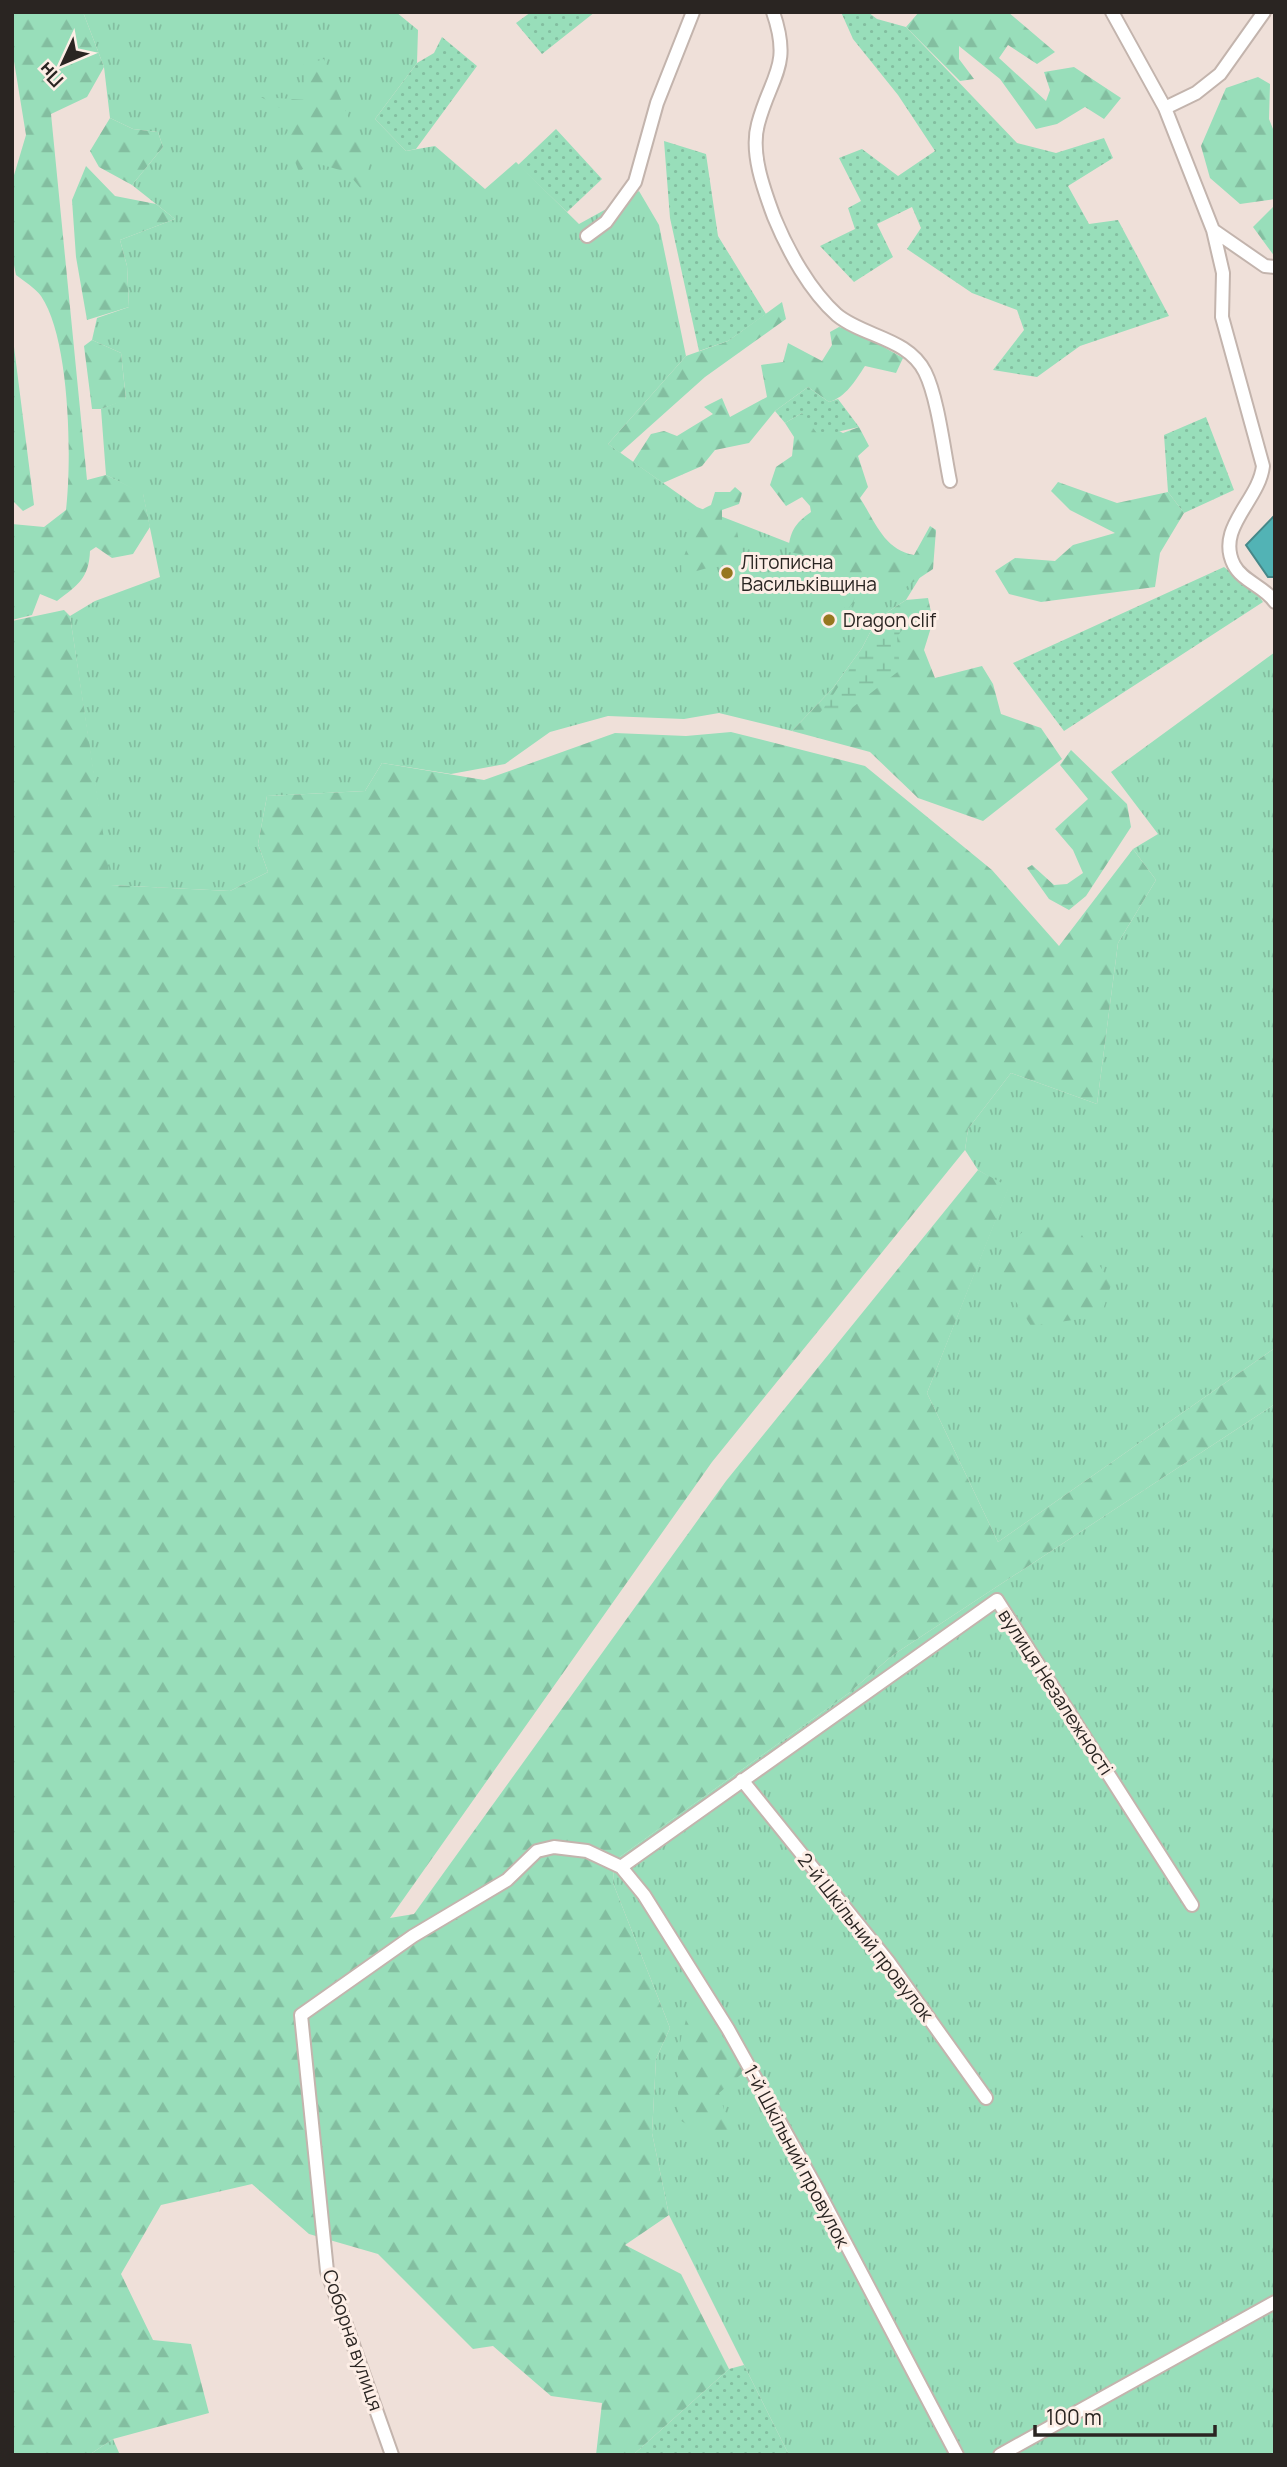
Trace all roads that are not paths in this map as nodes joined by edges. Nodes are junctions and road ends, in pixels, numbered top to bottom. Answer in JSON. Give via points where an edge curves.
{"nodes":[{"id":1,"x":693,"y":12,"type":"edge"},
{"id":2,"x":773,"y":12,"type":"edge"},
{"id":3,"x":1112,"y":12,"type":"edge"},
{"id":4,"x":1264,"y":12,"type":"edge"},
{"id":5,"x":1165,"y":107,"type":"junction"},
{"id":6,"x":1213,"y":230,"type":"junction"},
{"id":7,"x":587,"y":236,"type":"dead end"},
{"id":8,"x":1275,"y":267,"type":"edge"},
{"id":9,"x":950,"y":481,"type":"dead end"},
{"id":10,"x":1275,"y":602,"type":"edge"},
{"id":11,"x":742,"y":1780,"type":"junction"},
{"id":12,"x":621,"y":1867,"type":"junction"},
{"id":13,"x":1192,"y":1905,"type":"dead end"},
{"id":14,"x":986,"y":2098,"type":"dead end"},
{"id":15,"x":1275,"y":2301,"type":"edge"},
{"id":16,"x":392,"y":2455,"type":"edge"},
{"id":17,"x":957,"y":2455,"type":"edge"},
{"id":18,"x":1000,"y":2455,"type":"edge"}],
"edges":[{"from":1,"to":7,"type":"street","via":[[657,103],[635,182],[606,222]]},
{"from":2,"to":9,"type":"street","via":[[782,38],[781,57],[757,125],[755,156],[775,218],[811,286],[839,316],[911,354],[925,372]]},
{"from":3,"to":5,"type":"street"},
{"from":4,"to":5,"type":"street","via":[[1220,74]]},
{"from":5,"to":6,"type":"street"},
{"from":6,"to":8,"type":"street","via":[[1265,266]]},
{"from":6,"to":10,"type":"street","via":[[1223,273],[1222,317],[1263,466],[1262,478],[1236,519],[1227,548],[1235,568]]},
{"from":11,"to":12,"type":"street"},
{"from":11,"to":13,"type":"street","name":"вулиця Незалежності","via":[[997,1601]]},
{"from":11,"to":14,"type":"street","name":"2-й Шкільний провулок","via":[[888,1961]]},
{"from":12,"to":16,"type":"street","name":"Соборна вулиця","via":[[587,1851],[554,1847],[537,1851],[507,1880],[413,1936],[301,2015],[327,2271]]},
{"from":12,"to":17,"type":"street","name":"1-й Шкільний провулок","via":[[727,2029]]},
{"from":15,"to":18,"type":"street"}]}
